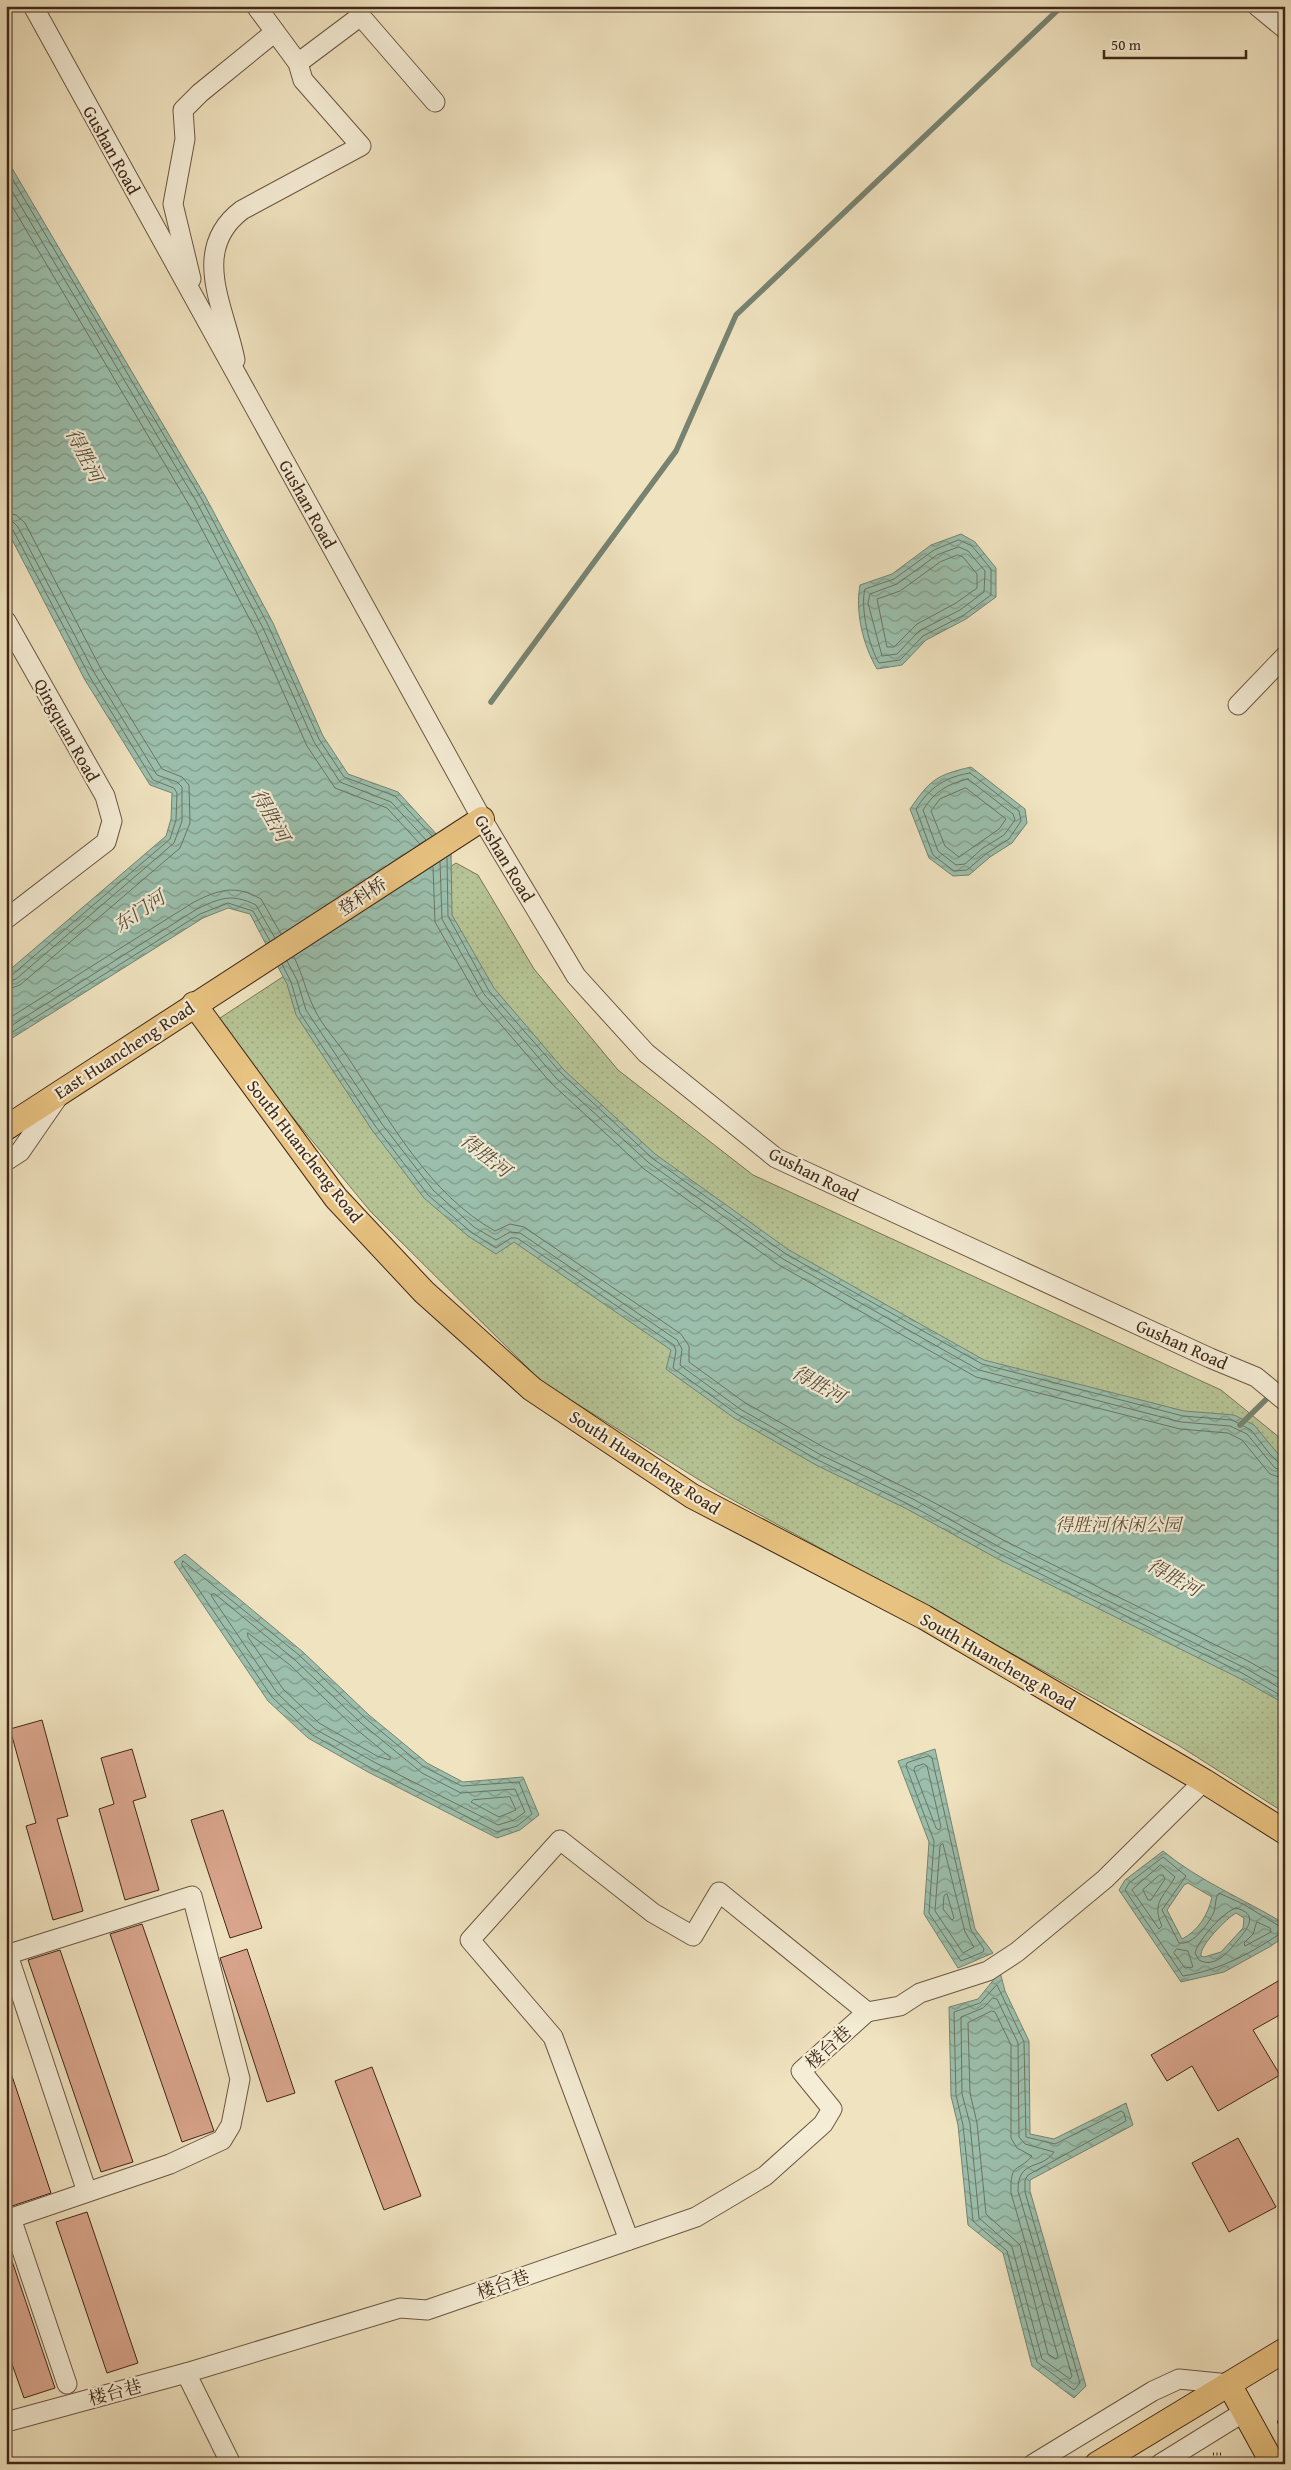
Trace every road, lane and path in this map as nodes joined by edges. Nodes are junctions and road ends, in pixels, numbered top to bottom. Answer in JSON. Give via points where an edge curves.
{"nodes":[{"id":1,"x":34,"y":6,"type":"edge"},
{"id":2,"x":256,"y":6,"type":"edge"},
{"id":3,"x":1256,"y":6,"type":"edge"},
{"id":4,"x":1285,"y":30,"type":"edge"},
{"id":5,"x":276,"y":32,"type":"junction"},
{"id":6,"x":298,"y":63,"type":"junction"},
{"id":7,"x":435,"y":102,"type":"dead end"},
{"id":8,"x":197,"y":305,"type":"junction"},
{"id":9,"x":238,"y":376,"type":"junction"},
{"id":10,"x":6,"y":621,"type":"edge"},
{"id":11,"x":1285,"y":656,"type":"edge"},
{"id":12,"x":1238,"y":705,"type":"dead end"},
{"id":13,"x":482,"y":819,"type":"junction"},
{"id":14,"x":6,"y":919,"type":"edge"},
{"id":15,"x":242,"y":973,"type":"joint"},
{"id":16,"x":194,"y":1004,"type":"junction"},
{"id":17,"x":62,"y":1091,"type":"junction"},
{"id":18,"x":6,"y":1128,"type":"edge"},
{"id":19,"x":6,"y":1161,"type":"edge"},
{"id":20,"x":1285,"y":1401,"type":"edge"},
{"id":21,"x":1204,"y":1781,"type":"junction"},
{"id":22,"x":1285,"y":1832,"type":"edge"},
{"id":23,"x":7,"y":1955,"type":"edge"},
{"id":24,"x":867,"y":2012,"type":"junction"},
{"id":25,"x":87,"y":2192,"type":"junction"},
{"id":26,"x":9,"y":2219,"type":"edge"},
{"id":27,"x":629,"y":2240,"type":"junction"},
{"id":28,"x":1285,"y":2350,"type":"edge"},
{"id":29,"x":186,"y":2373,"type":"junction"},
{"id":30,"x":67,"y":2384,"type":"dead end"},
{"id":31,"x":1229,"y":2384,"type":"junction"},
{"id":32,"x":1244,"y":2412,"type":"junction"},
{"id":33,"x":6,"y":2422,"type":"edge"},
{"id":34,"x":1277,"y":2422,"type":"dead end"},
{"id":35,"x":1285,"y":2422,"type":"edge"},
{"id":36,"x":231,"y":2464,"type":"edge"},
{"id":37,"x":1033,"y":2464,"type":"edge"},
{"id":38,"x":1096,"y":2464,"type":"edge"},
{"id":39,"x":1160,"y":2464,"type":"edge"},
{"id":40,"x":1273,"y":2464,"type":"edge"}],
"edges":[{"from":1,"to":8,"type":"street","name":"Gushan Road"},
{"from":2,"to":5,"type":"street"},
{"from":3,"to":4,"type":"street"},
{"from":5,"to":6,"type":"street"},
{"from":5,"to":8,"type":"street","via":[[183,110],[185,139],[173,204]]},
{"from":6,"to":7,"type":"street","via":[[358,18],[364,20]]},
{"from":6,"to":9,"type":"street","via":[[303,80],[361,146],[242,210],[222,230],[216,243],[214,279]]},
{"from":8,"to":9,"type":"street","name":"Gushan Road"},
{"from":9,"to":13,"type":"street","name":"Gushan Road"},
{"from":10,"to":14,"type":"street","name":"Qingquan Road","via":[[105,796],[112,821],[106,842]]},
{"from":11,"to":12,"type":"street"},
{"from":13,"to":15,"type":"main road","name":"登科桥"},
{"from":13,"to":20,"type":"street","name":"Gushan Road","via":[[576,976],[646,1054],[776,1158],[1256,1377]]},
{"from":15,"to":16,"type":"main road","name":"East Huancheng Road"},
{"from":16,"to":17,"type":"main road","name":"East Huancheng Road"},
{"from":16,"to":21,"type":"main road","name":"South Huancheng Road","via":[[336,1198],[424,1292],[532,1389],[692,1496],[924,1617]]},
{"from":17,"to":18,"type":"main road","name":"East Huancheng Road"},
{"from":17,"to":19,"type":"street","via":[[20,1152]]},
{"from":21,"to":22,"type":"main road","name":"South Huancheng Road"},
{"from":21,"to":24,"type":"street","via":[[1105,1878],[1017,1952],[988,1972],[920,1993],[900,2006]]},
{"from":23,"to":25,"type":"street"},
{"from":23,"to":25,"type":"street","via":[[192,1896],[240,2079],[231,2125],[222,2140],[170,2164]]},
{"from":24,"to":27,"type":"street","name":"楼台巷","via":[[801,2071],[832,2110],[823,2124],[765,2176],[696,2217]]},
{"from":24,"to":27,"type":"street","via":[[719,1892],[693,1936],[653,1913],[560,1840],[470,1940],[554,2037]]},
{"from":25,"to":26,"type":"street"},
{"from":26,"to":30,"type":"street"},
{"from":27,"to":29,"type":"street","name":"楼台巷","via":[[427,2310],[400,2308]]},
{"from":28,"to":31,"type":"main road"},
{"from":29,"to":33,"type":"street","name":"楼台巷"},
{"from":29,"to":36,"type":"street"},
{"from":31,"to":32,"type":"main road"},
{"from":31,"to":37,"type":"street","via":[[1179,2379]]},
{"from":31,"to":38,"type":"main road"},
{"from":32,"to":39,"type":"street"},
{"from":32,"to":40,"type":"main road"},
{"from":34,"to":35,"type":"path"}]}
